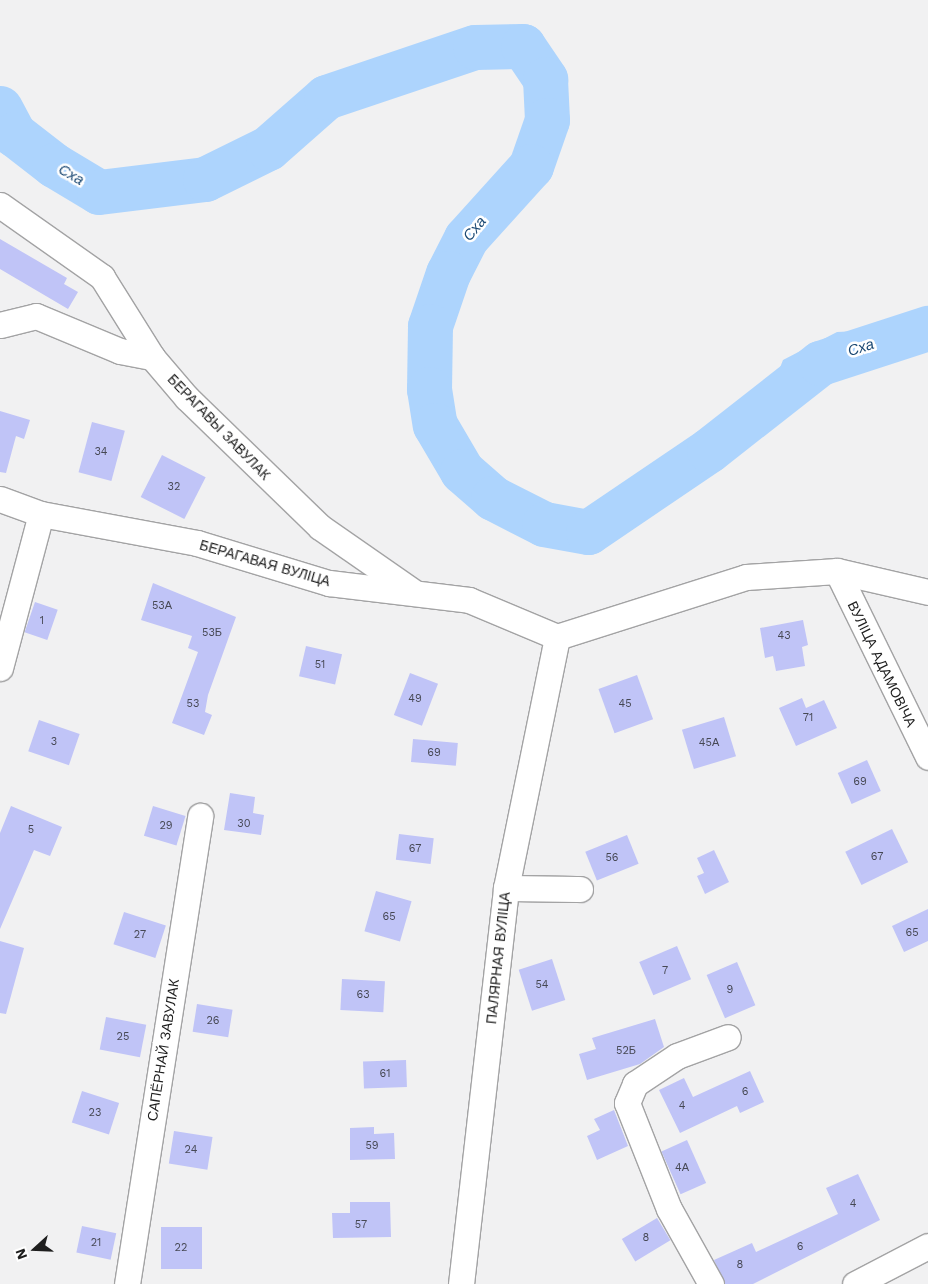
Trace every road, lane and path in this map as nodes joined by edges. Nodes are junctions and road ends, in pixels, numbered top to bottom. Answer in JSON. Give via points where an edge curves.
{"nodes":[{"id":1,"x":0,"y":205,"type":"edge"},
{"id":2,"x":0,"y":325,"type":"edge"},
{"id":3,"x":152,"y":357,"type":"junction"},
{"id":4,"x":0,"y":500,"type":"edge"},
{"id":5,"x":41,"y":514,"type":"junction"},
{"id":6,"x":837,"y":571,"type":"junction"},
{"id":7,"x":414,"y":592,"type":"junction"},
{"id":8,"x":928,"y":592,"type":"edge"},
{"id":9,"x":557,"y":636,"type":"junction"},
{"id":10,"x":0,"y":668,"type":"edge"},
{"id":11,"x":928,"y":758,"type":"edge"},
{"id":12,"x":200,"y":816,"type":"dead end"},
{"id":13,"x":506,"y":888,"type":"junction"},
{"id":14,"x":580,"y":889,"type":"dead end"},
{"id":15,"x":728,"y":1037,"type":"dead end"},
{"id":16,"x":928,"y":1246,"type":"edge"},
{"id":17,"x":127,"y":1284,"type":"edge"},
{"id":18,"x":461,"y":1284,"type":"edge"},
{"id":19,"x":711,"y":1284,"type":"edge"},
{"id":20,"x":855,"y":1284,"type":"edge"}],
"edges":[{"from":1,"to":3,"type":"street","name":"БЕРАГАВЫ ЗАВУЛАК","via":[[102,277]]},
{"from":2,"to":3,"type":"street","via":[[36,316],[120,351]]},
{"from":3,"to":7,"type":"street","name":"БЕРАГАВЫ ЗАВУЛАК","via":[[284,496],[320,527]]},
{"from":4,"to":5,"type":"street","name":"БЕРАГАВАЯ ВУЛІЦА"},
{"from":5,"to":7,"type":"street","name":"БЕРАГАВАЯ ВУЛІЦА","via":[[197,543],[329,583]]},
{"from":5,"to":10,"type":"street"},
{"from":6,"to":8,"type":"street"},
{"from":6,"to":9,"type":"street","via":[[746,577]]},
{"from":6,"to":11,"type":"street","name":"ВУЛІЦА АДАМОВІЧА"},
{"from":7,"to":9,"type":"street","name":"БЕРАГАВАЯ ВУЛІЦА","via":[[469,600]]},
{"from":9,"to":13,"type":"street","name":"ПАЛЯРНАЯ ВУЛІЦА"},
{"from":12,"to":17,"type":"street","name":"САПЁРНАЙ ЗАВУЛАК"},
{"from":13,"to":14,"type":"street"},
{"from":13,"to":18,"type":"street","name":"ПАЛЯРНАЯ ВУЛІЦА"},
{"from":15,"to":19,"type":"street","via":[[677,1056],[636,1084],[627,1103],[669,1209]]},
{"from":16,"to":20,"type":"street"}]}
